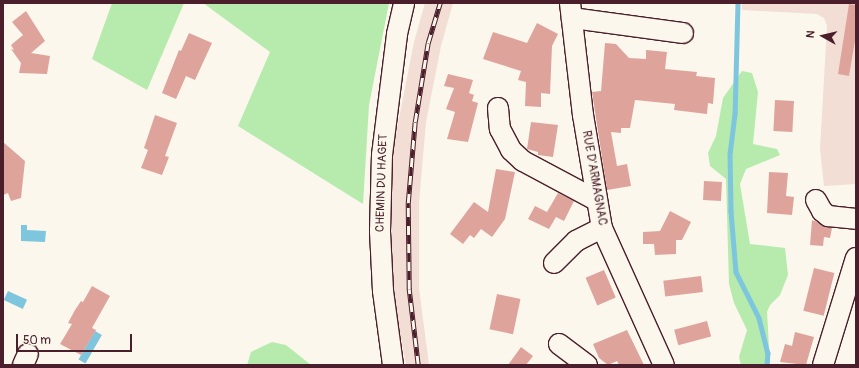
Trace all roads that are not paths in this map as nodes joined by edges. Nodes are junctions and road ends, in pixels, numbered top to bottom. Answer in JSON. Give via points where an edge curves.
{"nodes":[{"id":1,"x":404,"y":3,"type":"edge"},
{"id":2,"x":571,"y":10,"type":"edge"},
{"id":3,"x":683,"y":33,"type":"dead end"},
{"id":4,"x":498,"y":108,"type":"dead end"},
{"id":5,"x":596,"y":200,"type":"junction"},
{"id":6,"x":816,"y":200,"type":"dead end"},
{"id":7,"x":856,"y":219,"type":"edge"},
{"id":8,"x":602,"y":228,"type":"junction"},
{"id":9,"x":856,"y":258,"type":"edge"},
{"id":10,"x":554,"y":262,"type":"dead end"},
{"id":11,"x":559,"y":344,"type":"dead end"},
{"id":12,"x":392,"y":365,"type":"edge"},
{"id":13,"x":587,"y":365,"type":"edge"},
{"id":14,"x":664,"y":365,"type":"edge"},
{"id":15,"x":824,"y":365,"type":"edge"}],
"edges":[{"from":1,"to":12,"type":"street","name":"CHEMIN DU HAGET","via":[[397,34],[382,155],[382,276]]},
{"from":2,"to":3,"type":"street"},
{"from":2,"to":5,"type":"street","name":"RUE D'ARMAGNAC"},
{"from":4,"to":5,"type":"street","via":[[500,129],[511,150],[523,161]]},
{"from":5,"to":8,"type":"street","name":"RUE D'ARMAGNAC"},
{"from":6,"to":7,"type":"street","via":[[828,216]]},
{"from":8,"to":10,"type":"street","via":[[576,241]]},
{"from":8,"to":14,"type":"street","name":"RUE D'ARMAGNAC"},
{"from":9,"to":15,"type":"street"},
{"from":11,"to":13,"type":"street"}]}
